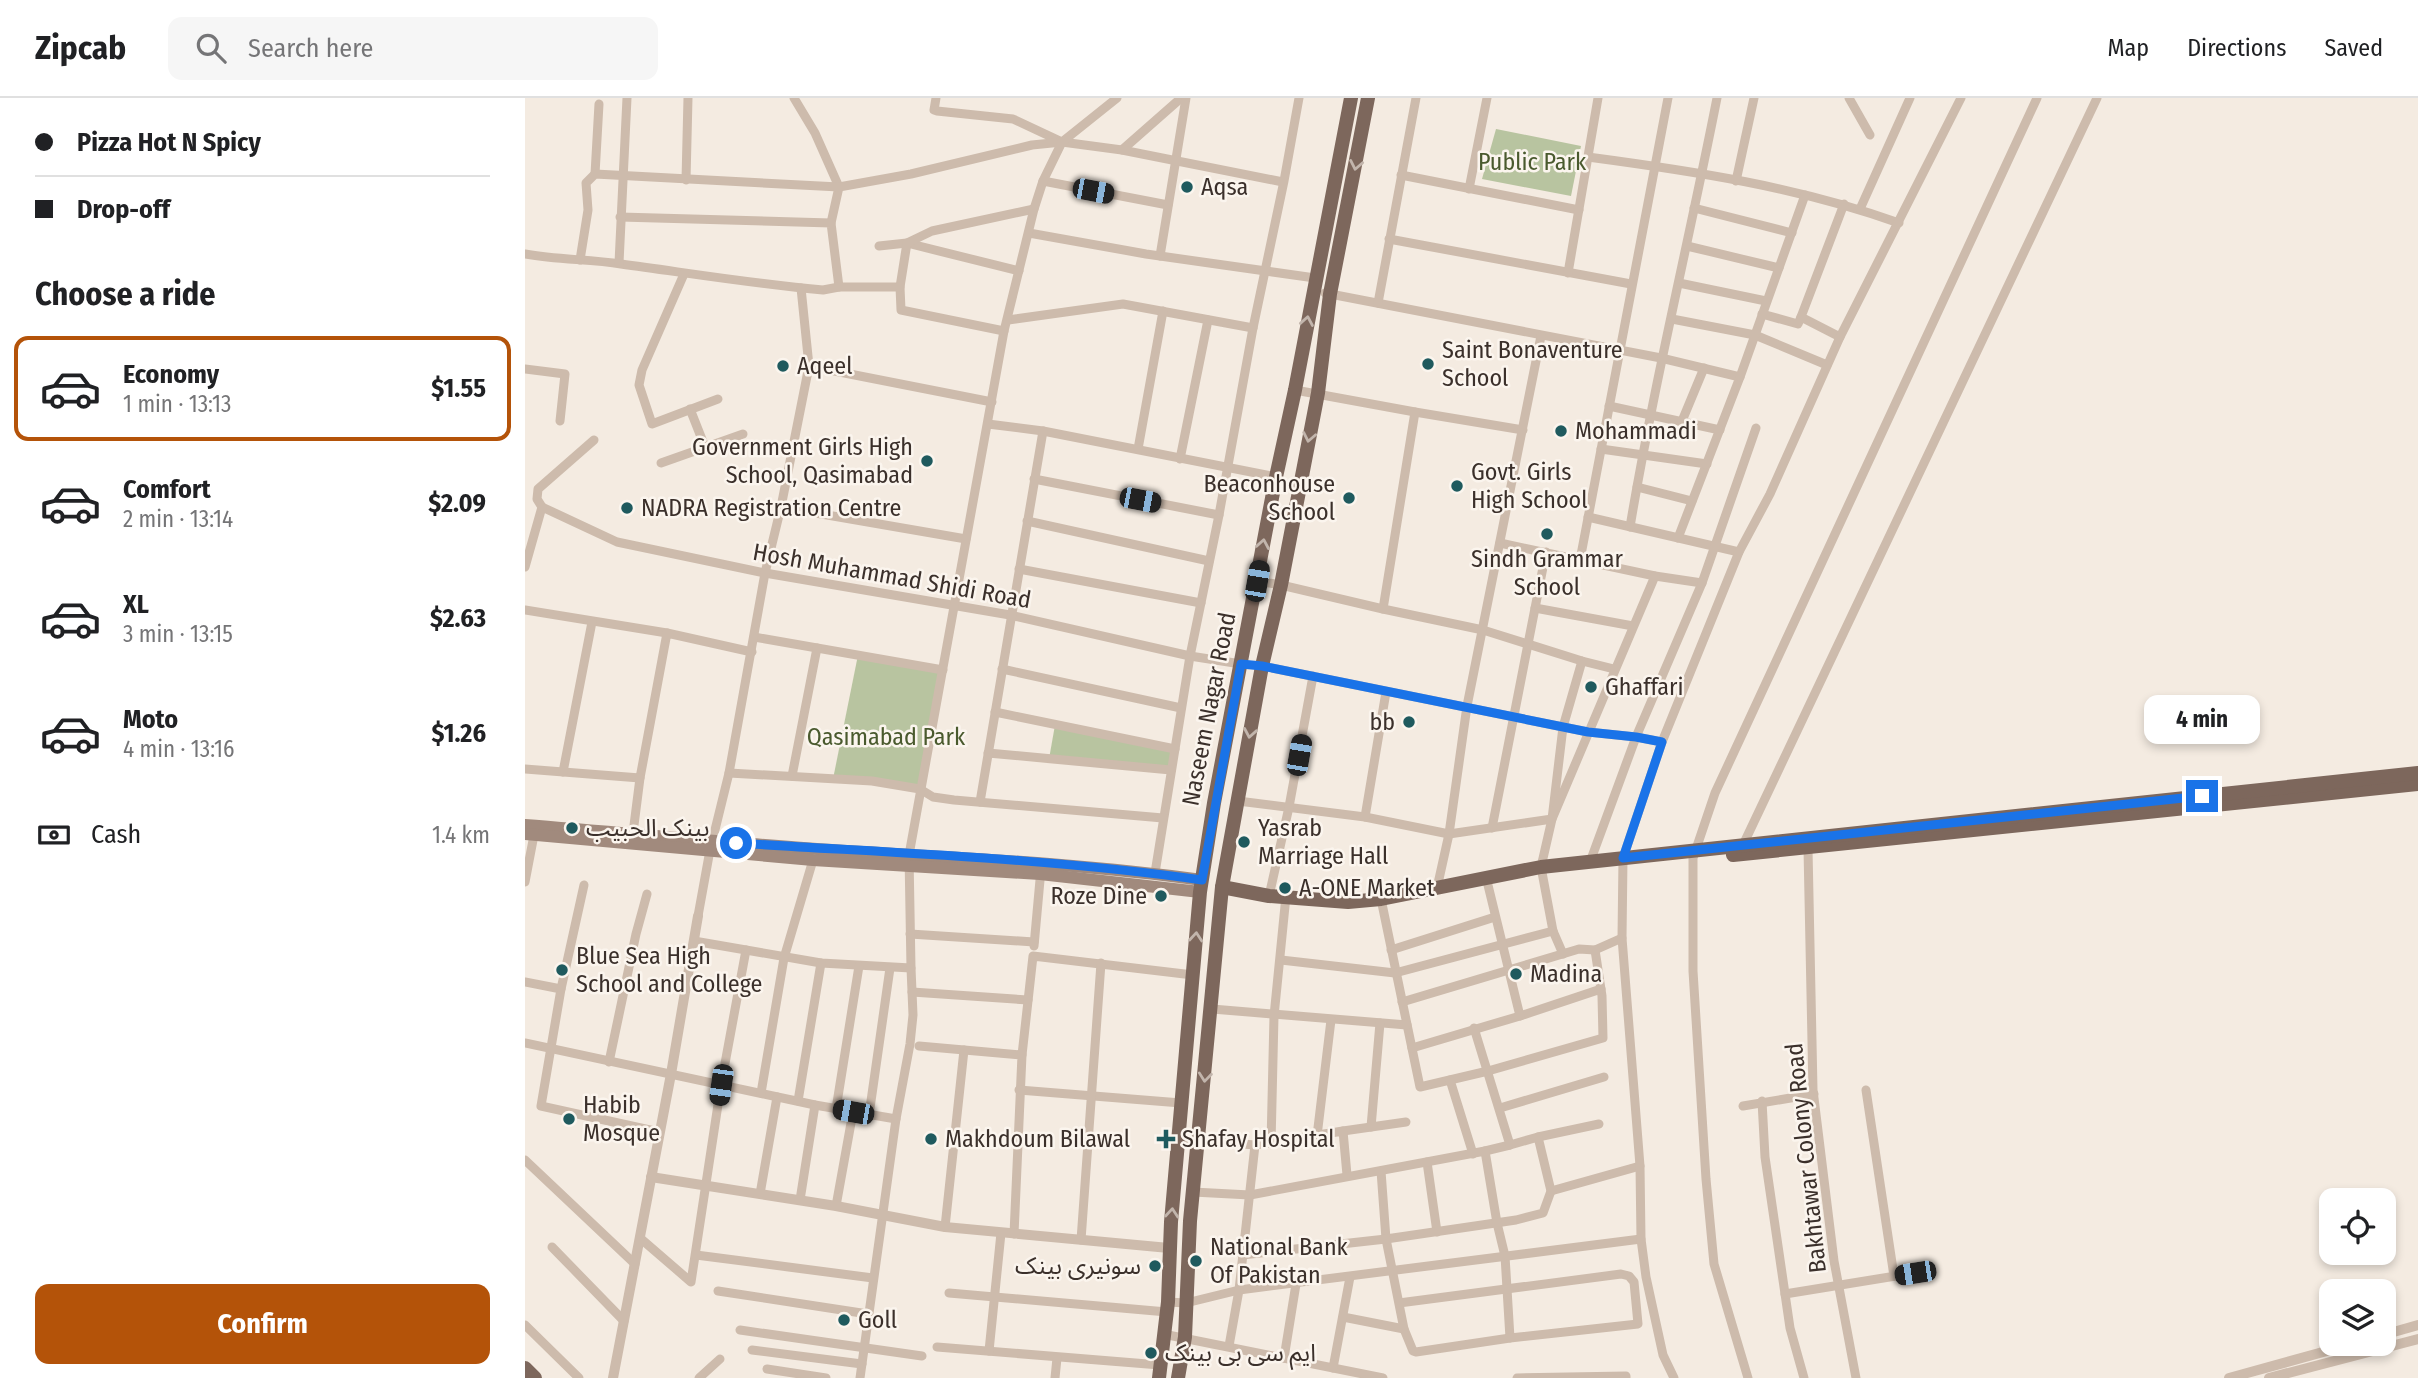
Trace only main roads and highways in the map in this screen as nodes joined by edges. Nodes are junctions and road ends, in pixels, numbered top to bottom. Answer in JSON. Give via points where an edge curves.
{"nodes":[{"id":1,"x":1350,"y":98,"type":"edge"},
{"id":2,"x":1369,"y":98,"type":"edge"},
{"id":3,"x":1241,"y":664,"type":"junction"},
{"id":4,"x":1262,"y":666,"type":"junction"},
{"id":5,"x":2418,"y":773,"type":"edge"},
{"id":6,"x":2418,"y":784,"type":"edge"},
{"id":7,"x":525,"y":825,"type":"edge"},
{"id":8,"x":530,"y":835,"type":"edge"},
{"id":9,"x":711,"y":846,"type":"junction"},
{"id":10,"x":1695,"y":854,"type":"junction"},
{"id":11,"x":909,"y":860,"type":"junction"},
{"id":12,"x":1041,"y":869,"type":"junction"},
{"id":13,"x":1201,"y":886,"type":"junction"},
{"id":14,"x":1222,"y":887,"type":"junction"},
{"id":15,"x":1188,"y":1028,"type":"junction"},
{"id":16,"x":1210,"y":1031,"type":"junction"},
{"id":17,"x":525,"y":1368,"type":"edge"},
{"id":18,"x":1159,"y":1371,"type":"edge"},
{"id":19,"x":535,"y":1378,"type":"edge"},
{"id":20,"x":1178,"y":1378,"type":"edge"}],
"edges":[{"from":3,"to":1,"type":"main road","name":"Naseem Nagar Road","one_way":true},
{"from":2,"to":4,"type":"main road","name":"Naseem Nagar Road","one_way":true,"via":[[1330,294],[1318,393]]},
{"from":3,"to":4,"type":"main road"},
{"from":3,"to":13,"type":"main road","name":"Naseem Nagar Road"},
{"from":4,"to":14,"type":"main road","name":"Naseem Nagar Road","one_way":true},
{"from":5,"to":10,"type":"main road","via":[[1743,845]]},
{"from":6,"to":10,"type":"main road","via":[[1808,849]]},
{"from":7,"to":9,"type":"main road"},
{"from":8,"to":9,"type":"main road"},
{"from":9,"to":11,"type":"main road"},
{"from":9,"to":11,"type":"main road","via":[[813,860]]},
{"from":10,"to":14,"type":"main road","via":[[1541,867],[1348,902]]},
{"from":11,"to":12,"type":"main road"},
{"from":12,"to":13,"type":"main road"},
{"from":12,"to":13,"type":"main road","via":[[1155,873]]},
{"from":15,"to":13,"type":"main road","name":"Naseem Nagar Road","one_way":true},
{"from":14,"to":16,"type":"main road","name":"Naseem Nagar Road"},
{"from":15,"to":16,"type":"main road"},
{"from":18,"to":15,"type":"main road","name":"Naseem Nagar Road","one_way":true,"via":[[1168,1307]]},
{"from":16,"to":20,"type":"main road","name":"Naseem Nagar Road","one_way":true},
{"from":17,"to":19,"type":"main road"}]}
